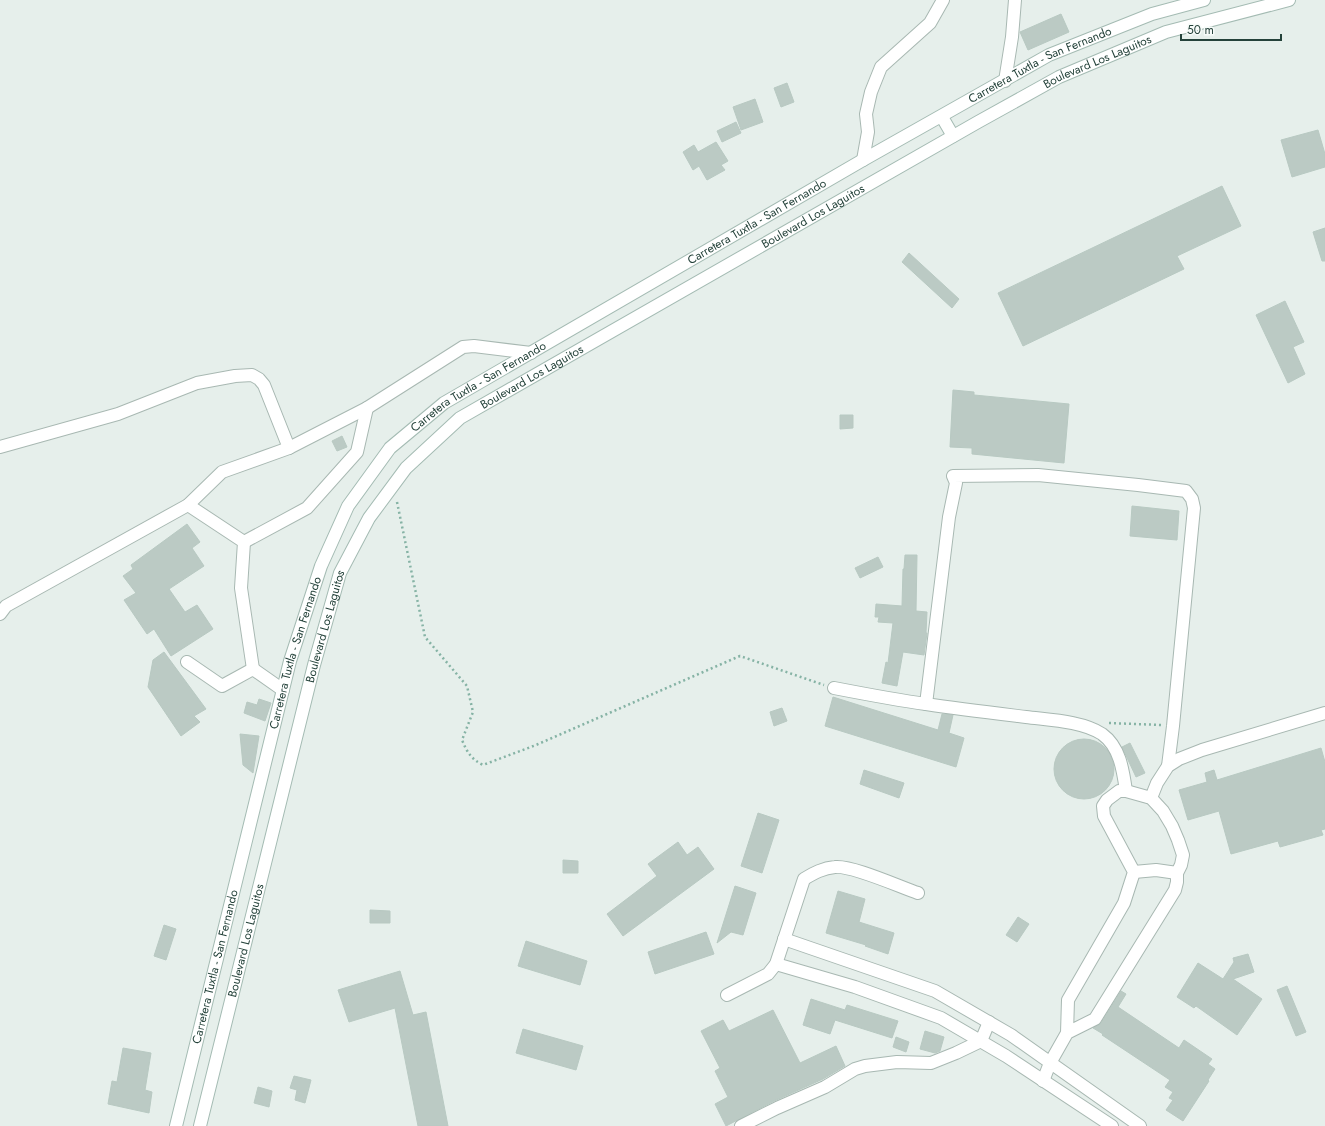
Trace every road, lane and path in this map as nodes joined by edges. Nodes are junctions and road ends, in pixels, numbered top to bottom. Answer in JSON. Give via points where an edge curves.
{"nodes":[{"id":1,"x":943,"y":0,"type":"edge"},
{"id":2,"x":1015,"y":0,"type":"edge"},
{"id":3,"x":1204,"y":0,"type":"edge"},
{"id":4,"x":1289,"y":0,"type":"edge"},
{"id":5,"x":1005,"y":81,"type":"junction"},
{"id":6,"x":942,"y":117,"type":"junction"},
{"id":7,"x":953,"y":136,"type":"junction"},
{"id":8,"x":863,"y":160,"type":"junction"},
{"id":9,"x":531,"y":353,"type":"junction"},
{"id":10,"x":367,"y":408,"type":"junction"},
{"id":11,"x":0,"y":447,"type":"edge"},
{"id":12,"x":290,"y":448,"type":"junction"},
{"id":13,"x":394,"y":485,"type":"junction"},
{"id":14,"x":188,"y":505,"type":"junction"},
{"id":15,"x":244,"y":542,"type":"junction"},
{"id":16,"x":0,"y":614,"type":"edge"},
{"id":17,"x":187,"y":662,"type":"dead end"},
{"id":18,"x":253,"y":668,"type":"junction"},
{"id":19,"x":834,"y":688,"type":"joint"},
{"id":20,"x":283,"y":690,"type":"junction"},
{"id":21,"x":926,"y":704,"type":"junction"},
{"id":22,"x":1325,"y":713,"type":"edge"},
{"id":23,"x":1103,"y":723,"type":"dead end"},
{"id":24,"x":1173,"y":726,"type":"junction"},
{"id":25,"x":1168,"y":766,"type":"junction"},
{"id":26,"x":1126,"y":791,"type":"junction"},
{"id":27,"x":1151,"y":798,"type":"junction"},
{"id":28,"x":1134,"y":872,"type":"junction"},
{"id":29,"x":1177,"y":873,"type":"junction"},
{"id":30,"x":918,"y":893,"type":"dead end"},
{"id":31,"x":784,"y":939,"type":"junction"},
{"id":32,"x":776,"y":964,"type":"junction"},
{"id":33,"x":727,"y":995,"type":"dead end"},
{"id":34,"x":989,"y":1022,"type":"junction"},
{"id":35,"x":1067,"y":1033,"type":"junction"},
{"id":36,"x":981,"y":1041,"type":"junction"},
{"id":37,"x":1050,"y":1063,"type":"junction"},
{"id":38,"x":1043,"y":1081,"type":"junction"},
{"id":39,"x":176,"y":1126,"type":"edge"},
{"id":40,"x":200,"y":1126,"type":"edge"},
{"id":41,"x":741,"y":1126,"type":"edge"},
{"id":42,"x":1112,"y":1126,"type":"edge"},
{"id":43,"x":1140,"y":1126,"type":"edge"}],
"edges":[{"from":1,"to":8,"type":"street","via":[[930,23],[881,67],[866,114],[868,132]]},
{"from":2,"to":5,"type":"street"},
{"from":3,"to":5,"type":"street","name":"Carretera Tuxtla - San Fernando","via":[[1152,14],[1049,56]]},
{"from":4,"to":7,"type":"street","name":"Boulevard Los Laguitos","via":[[1166,32],[1059,77]]},
{"from":5,"to":6,"type":"street","name":"Carretera Tuxtla - San Fernando"},
{"from":6,"to":7,"type":"street"},
{"from":6,"to":8,"type":"street","name":"Carretera Tuxtla - San Fernando"},
{"from":7,"to":13,"type":"street","name":"Boulevard Los Laguitos","via":[[460,418],[406,468]]},
{"from":8,"to":9,"type":"street","name":"Carretera Tuxtla - San Fernando"},
{"from":9,"to":10,"type":"street","via":[[463,347]]},
{"from":9,"to":20,"type":"street","name":"Carretera Tuxtla - San Fernando","via":[[444,403],[390,448],[348,506],[321,566]]},
{"from":10,"to":12,"type":"street"},
{"from":10,"to":15,"type":"street","via":[[357,452],[307,508]]},
{"from":11,"to":12,"type":"street","via":[[118,414],[197,383],[252,375],[264,385]]},
{"from":12,"to":14,"type":"street","via":[[222,472]]},
{"from":13,"to":19,"type":"path","via":[[425,637],[467,686],[472,712],[462,740],[468,754],[483,765],[543,742],[740,656]]},
{"from":13,"to":40,"type":"street","name":"Boulevard Los Laguitos","via":[[370,518],[340,573],[314,665]]},
{"from":14,"to":15,"type":"street"},
{"from":14,"to":16,"type":"street","via":[[6,606]]},
{"from":15,"to":18,"type":"street","via":[[241,588]]},
{"from":17,"to":18,"type":"street","via":[[222,686]]},
{"from":18,"to":20,"type":"street"},
{"from":19,"to":21,"type":"street"},
{"from":20,"to":39,"type":"street","name":"Carretera Tuxtla - San Fernando"},
{"from":21,"to":24,"type":"street","via":[[949,517],[956,483],[953,476],[1038,475],[1175,489],[1186,491],[1192,499],[1194,508]]},
{"from":21,"to":26,"type":"street","via":[[1064,722],[1093,729],[1116,751],[1123,769]]},
{"from":22,"to":25,"type":"street","via":[[1202,750]]},
{"from":23,"to":24,"type":"path"},
{"from":24,"to":25,"type":"street"},
{"from":25,"to":27,"type":"street"},
{"from":26,"to":27,"type":"street"},
{"from":26,"to":28,"type":"street","via":[[1119,791],[1107,800],[1103,811]]},
{"from":27,"to":29,"type":"street","via":[[1163,811],[1178,840],[1183,855]]},
{"from":28,"to":29,"type":"street","via":[[1156,870]]},
{"from":28,"to":35,"type":"street","via":[[1124,903],[1068,1000]]},
{"from":29,"to":35,"type":"street","via":[[1175,890],[1095,1019]]},
{"from":30,"to":31,"type":"street","via":[[854,870],[837,867],[820,870],[804,879]]},
{"from":31,"to":32,"type":"street"},
{"from":31,"to":34,"type":"street","via":[[935,991]]},
{"from":32,"to":33,"type":"street","via":[[768,974]]},
{"from":32,"to":36,"type":"street","via":[[855,987],[941,1018]]},
{"from":34,"to":36,"type":"street"},
{"from":34,"to":37,"type":"street","via":[[1012,1035]]},
{"from":35,"to":37,"type":"street"},
{"from":36,"to":38,"type":"street"},
{"from":36,"to":41,"type":"street","via":[[931,1063],[897,1062],[860,1068]]},
{"from":37,"to":38,"type":"street"},
{"from":37,"to":43,"type":"street"},
{"from":38,"to":42,"type":"street"}]}
